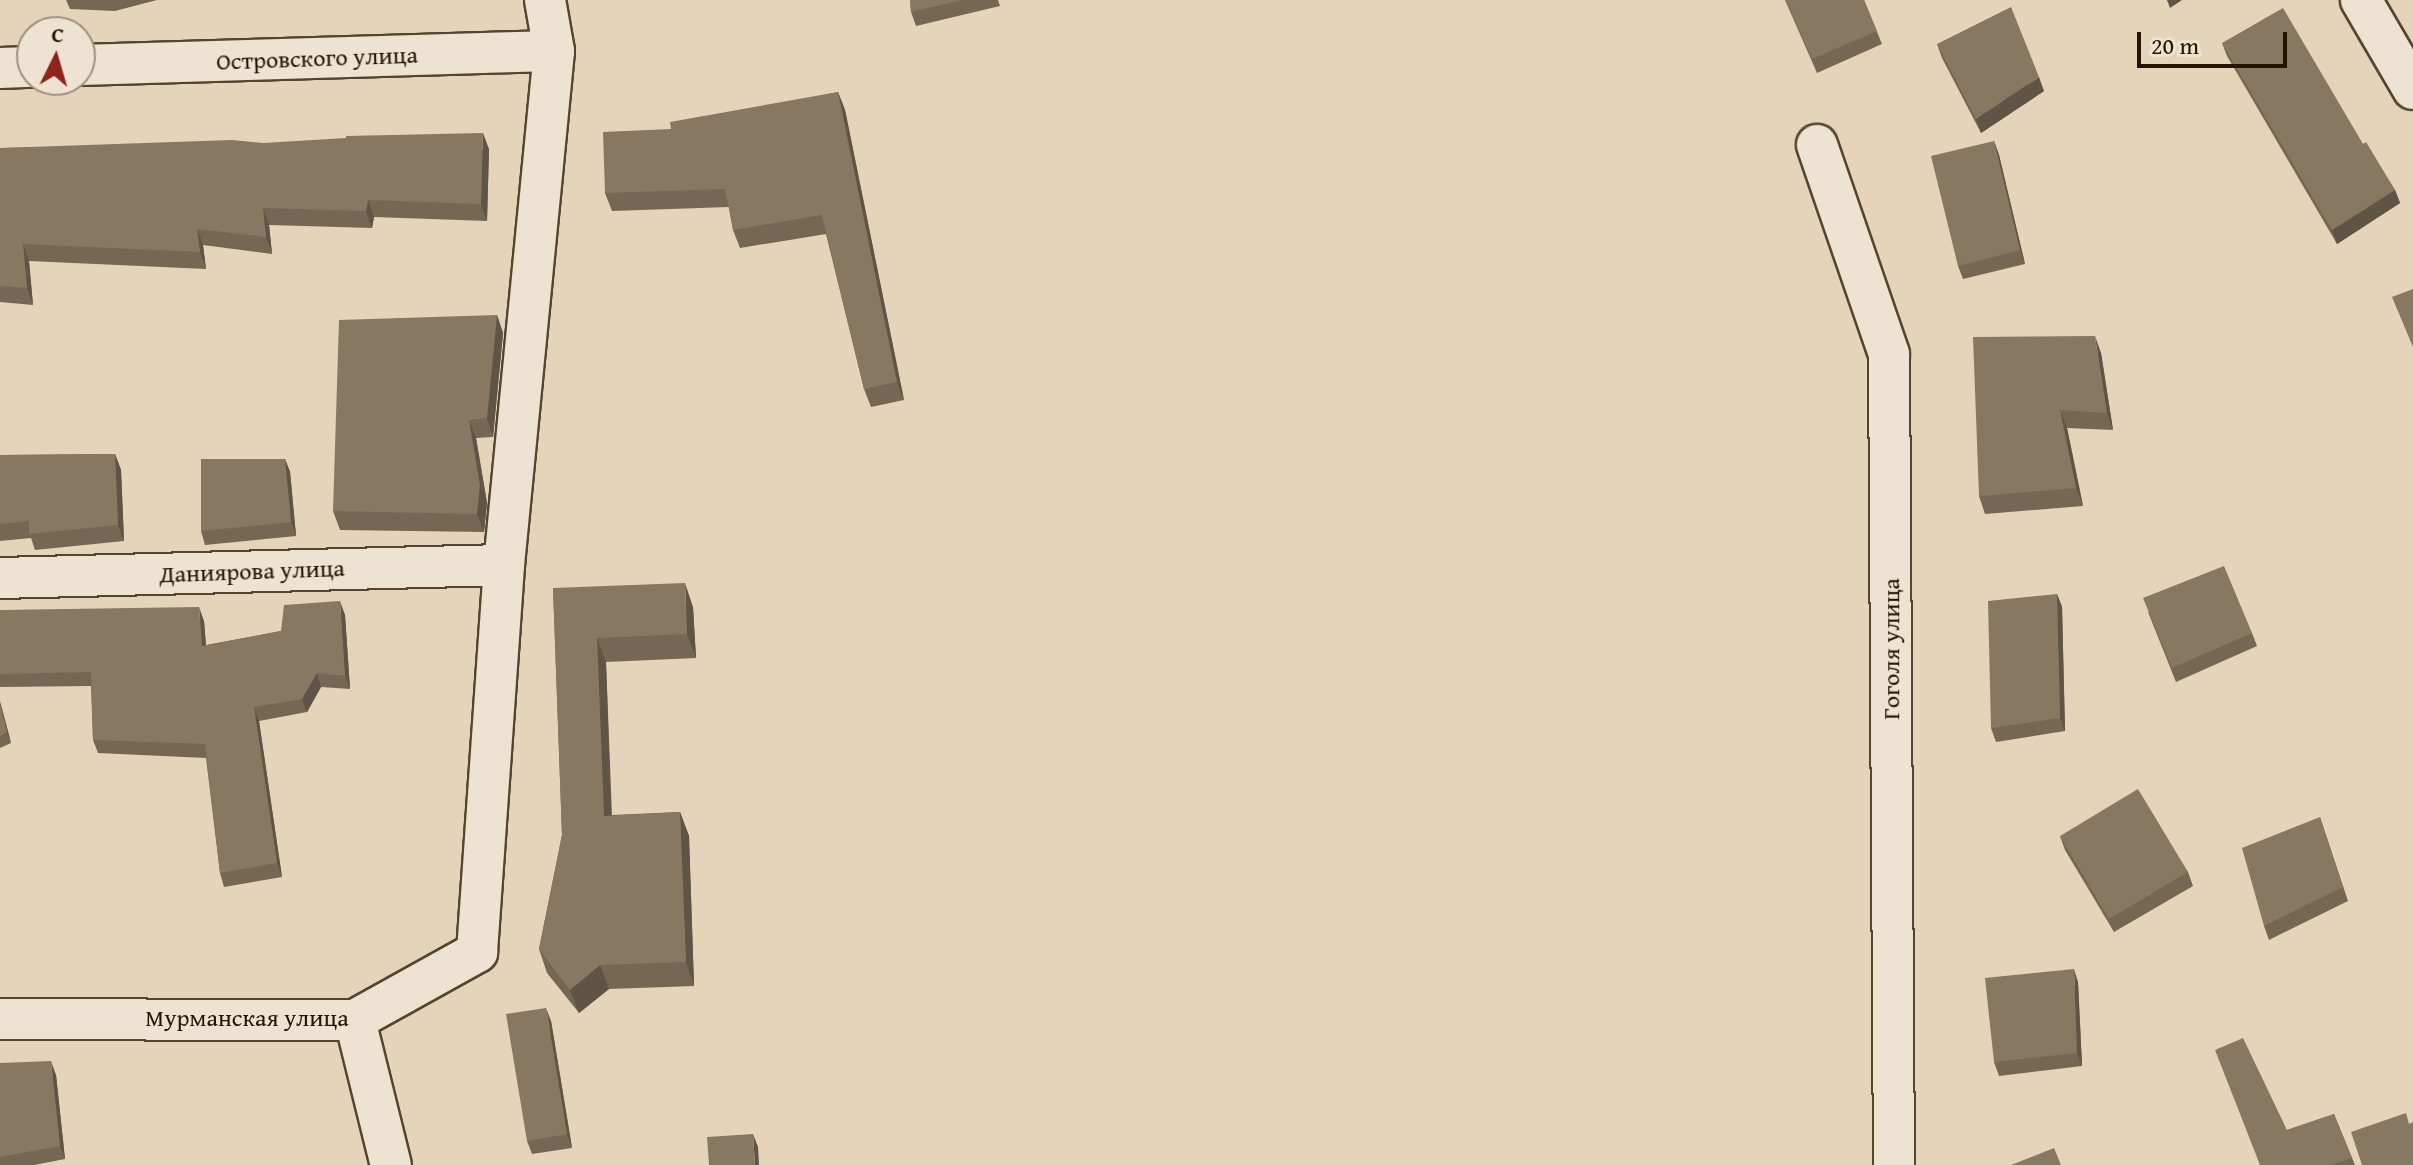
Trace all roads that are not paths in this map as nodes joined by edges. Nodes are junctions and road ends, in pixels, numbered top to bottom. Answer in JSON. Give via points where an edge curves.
{"nodes":[{"id":1,"x":545,"y":0,"type":"edge"},
{"id":2,"x":2361,"y":0,"type":"edge"},
{"id":3,"x":554,"y":51,"type":"junction"},
{"id":4,"x":96,"y":65,"type":"edge"},
{"id":5,"x":2413,"y":89,"type":"edge"},
{"id":6,"x":1817,"y":145,"type":"dead end"},
{"id":7,"x":504,"y":565,"type":"junction"},
{"id":8,"x":0,"y":578,"type":"edge"},
{"id":9,"x":0,"y":1019,"type":"edge"},
{"id":10,"x":355,"y":1020,"type":"junction"},
{"id":11,"x":391,"y":1165,"type":"edge"},
{"id":12,"x":1894,"y":1165,"type":"edge"}],
"edges":[{"from":1,"to":3,"type":"street"},
{"from":2,"to":5,"type":"street"},
{"from":3,"to":4,"type":"street","name":"Островского улица"},
{"from":3,"to":7,"type":"street"},
{"from":6,"to":12,"type":"street","name":"Гоголя улица","via":[[1889,354]]},
{"from":7,"to":8,"type":"street","name":"Даниярова улица"},
{"from":7,"to":10,"type":"street","name":"Мурманская улица","via":[[477,952]]},
{"from":9,"to":10,"type":"street","name":"Мурманская улица"},
{"from":10,"to":11,"type":"street"}]}
